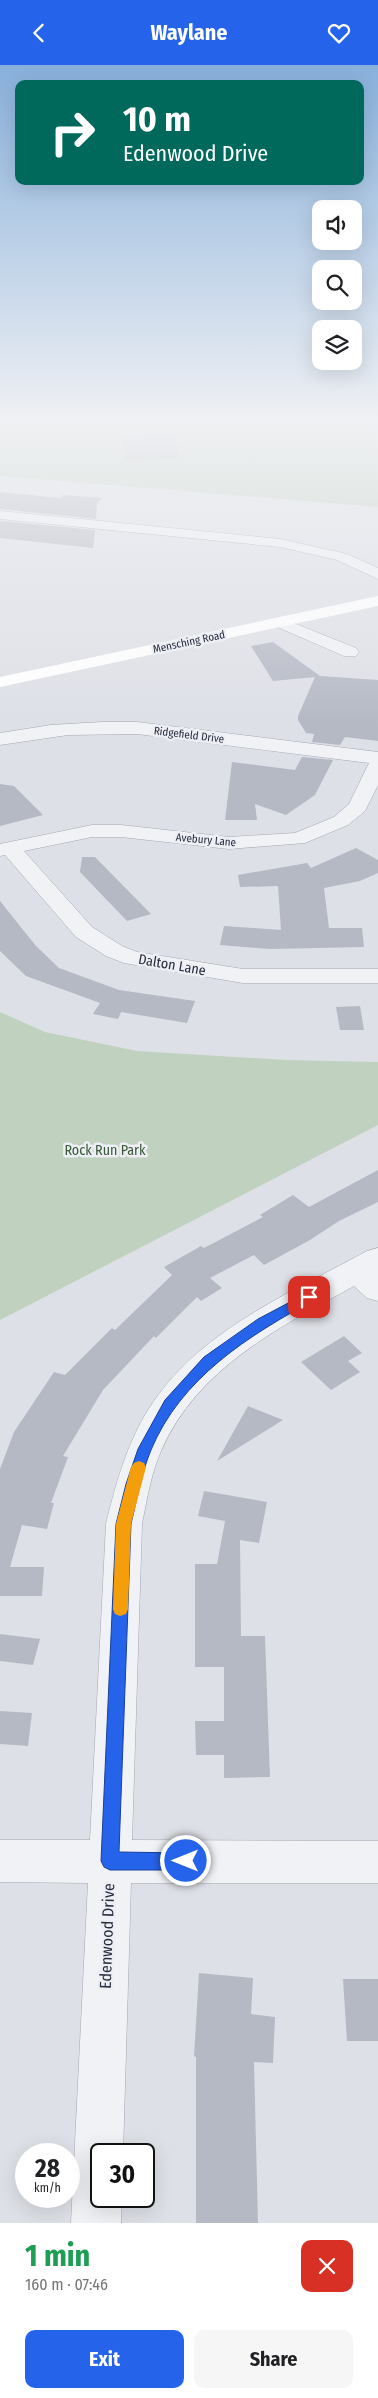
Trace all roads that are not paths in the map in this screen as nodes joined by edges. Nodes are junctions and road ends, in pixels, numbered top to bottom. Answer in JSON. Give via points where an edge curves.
{"nodes":[{"id":1,"x":87,"y":524,"type":"edge"},
{"id":2,"x":378,"y":574,"type":"edge"},
{"id":3,"x":378,"y":601,"type":"edge"},
{"id":4,"x":281,"y":623,"type":"junction"},
{"id":5,"x":350,"y":652,"type":"dead end"},
{"id":6,"x":0,"y":682,"type":"edge"},
{"id":7,"x":0,"y":739,"type":"edge"},
{"id":8,"x":378,"y":758,"type":"edge"},
{"id":9,"x":378,"y":764,"type":"edge"},
{"id":10,"x":5,"y":849,"type":"edge"},
{"id":11,"x":378,"y":976,"type":"edge"},
{"id":12,"x":371,"y":1273,"type":"edge"},
{"id":13,"x":0,"y":1861,"type":"edge"},
{"id":14,"x":110,"y":1861,"type":"junction"},
{"id":15,"x":378,"y":1862,"type":"edge"},
{"id":16,"x":96,"y":2223,"type":"edge"}],
"edges":[{"from":1,"to":2,"type":"street","via":[[289,544],[342,557]]},
{"from":3,"to":4,"type":"street","name":"Mensching Road"},
{"from":4,"to":5,"type":"street"},
{"from":4,"to":6,"type":"street","name":"Mensching Road"},
{"from":7,"to":8,"type":"street","name":"Ridgefield Drive","via":[[49,730],[100,726]]},
{"from":9,"to":10,"type":"street","name":"Avebury Lane","via":[[358,807],[341,821],[298,839],[229,843],[121,831],[92,831]]},
{"from":10,"to":11,"type":"street","name":"Dalton Lane","via":[[84,932],[132,958],[243,977]]},
{"from":12,"to":14,"type":"street","name":"Edenwood Drive","via":[[262,1323],[209,1361],[170,1404],[145,1449],[124,1524]]},
{"from":13,"to":14,"type":"street"},
{"from":14,"to":15,"type":"street"},
{"from":14,"to":16,"type":"street","name":"Edenwood Drive"}]}
